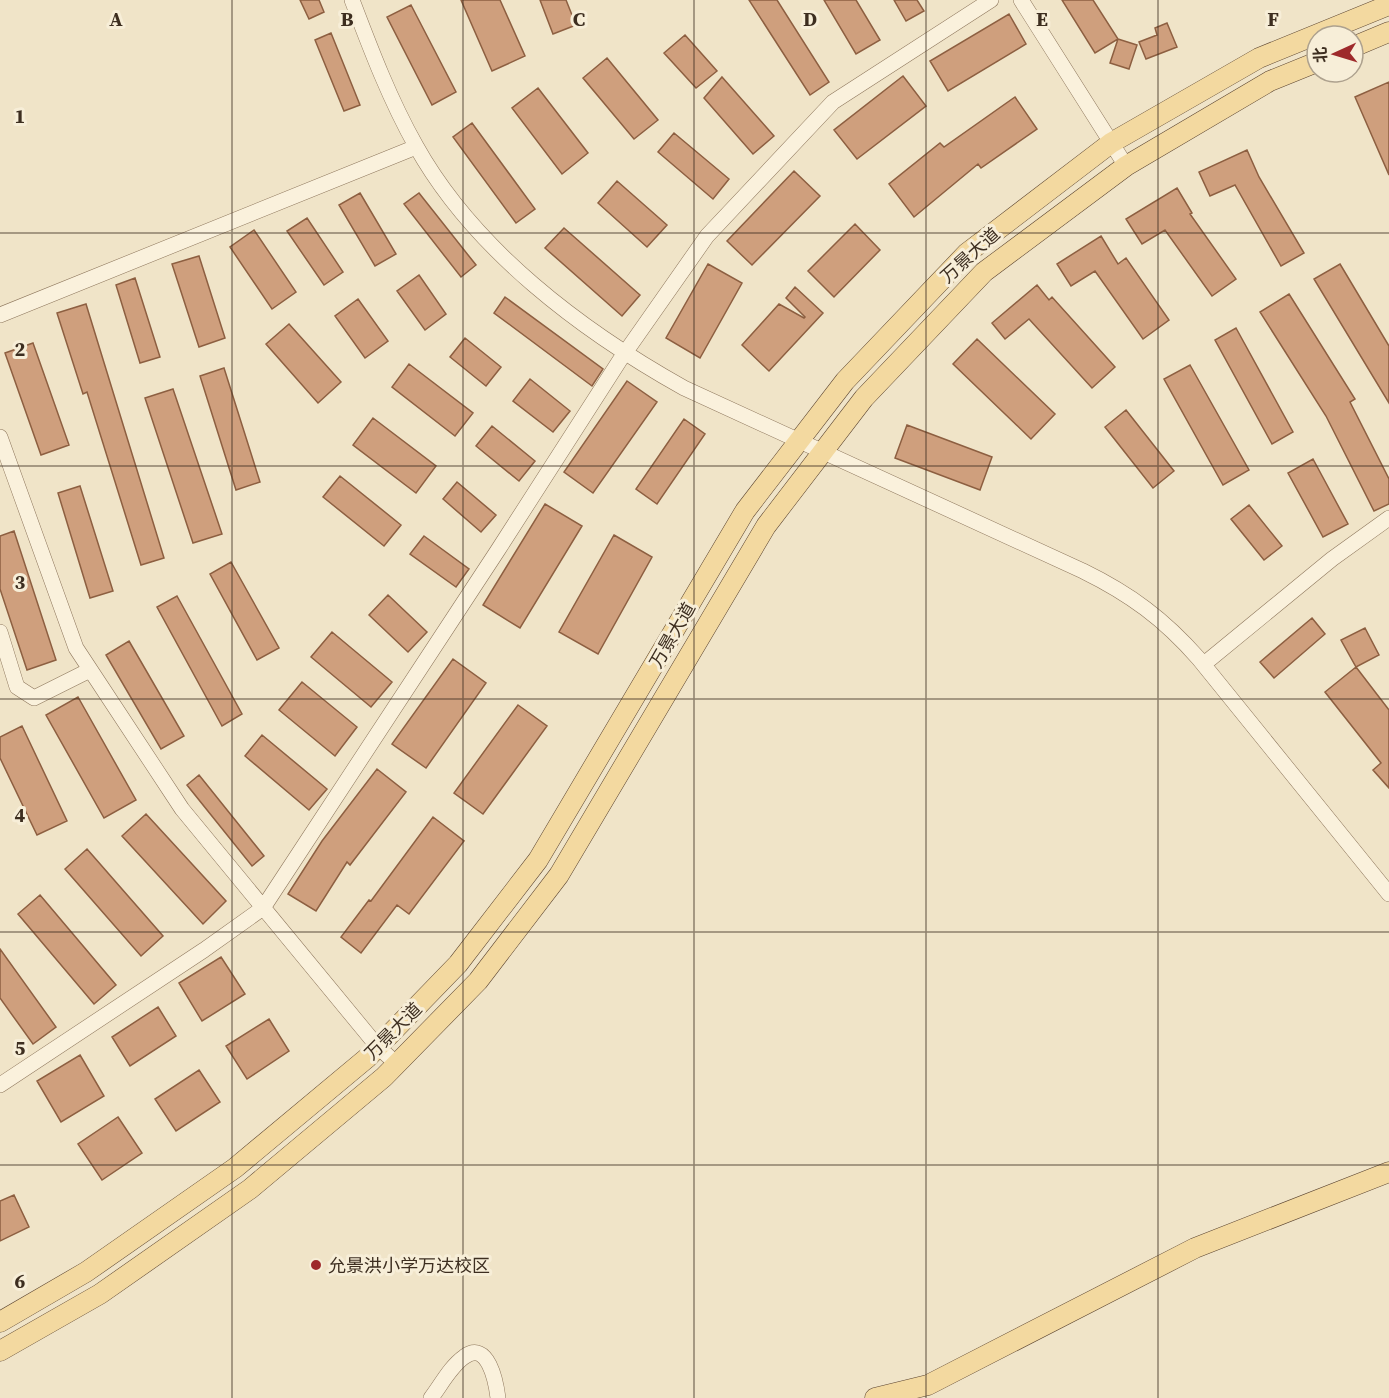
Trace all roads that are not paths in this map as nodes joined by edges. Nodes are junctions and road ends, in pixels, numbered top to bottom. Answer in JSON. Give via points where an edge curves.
{"nodes":[{"id":1,"x":352,"y":0,"type":"edge"},
{"id":2,"x":991,"y":0,"type":"edge"},
{"id":3,"x":1021,"y":0,"type":"edge"},
{"id":4,"x":1389,"y":5,"type":"edge"},
{"id":5,"x":1389,"y":32,"type":"edge"},
{"id":6,"x":1365,"y":42,"type":"edge"},
{"id":7,"x":1305,"y":67,"type":"edge"},
{"id":8,"x":1111,"y":143,"type":"junction"},
{"id":9,"x":416,"y":147,"type":"junction"},
{"id":10,"x":1126,"y":166,"type":"junction"},
{"id":11,"x":0,"y":315,"type":"edge"},
{"id":12,"x":625,"y":352,"type":"junction"},
{"id":13,"x":0,"y":437,"type":"edge"},
{"id":14,"x":799,"y":440,"type":"junction"},
{"id":15,"x":824,"y":452,"type":"junction"},
{"id":16,"x":1389,"y":518,"type":"edge"},
{"id":17,"x":0,"y":632,"type":"edge"},
{"id":18,"x":1204,"y":664,"type":"junction"},
{"id":19,"x":90,"y":670,"type":"junction"},
{"id":20,"x":1389,"y":894,"type":"edge"},
{"id":21,"x":262,"y":908,"type":"junction"},
{"id":22,"x":378,"y":1047,"type":"junction"},
{"id":23,"x":397,"y":1064,"type":"junction"},
{"id":24,"x":0,"y":1085,"type":"edge"},
{"id":25,"x":1389,"y":1172,"type":"edge"},
{"id":26,"x":0,"y":1322,"type":"edge"},
{"id":27,"x":0,"y":1351,"type":"edge"},
{"id":28,"x":431,"y":1398,"type":"edge"},
{"id":29,"x":498,"y":1398,"type":"edge"},
{"id":30,"x":875,"y":1398,"type":"edge"}],
"edges":[{"from":1,"to":9,"type":"street"},
{"from":2,"to":12,"type":"street","via":[[833,102],[707,236]]},
{"from":3,"to":8,"type":"street"},
{"from":4,"to":8,"type":"main road","name":"万景大道","via":[[1259,58]]},
{"from":5,"to":6,"type":"main road"},
{"from":7,"to":10,"type":"main road","name":"万景大道","via":[[1270,81]]},
{"from":8,"to":10,"type":"street"},
{"from":8,"to":14,"type":"main road","name":"万景大道","via":[[967,253],[845,381]]},
{"from":9,"to":11,"type":"street"},
{"from":9,"to":12,"type":"street","via":[[453,202],[491,245],[555,301]]},
{"from":10,"to":15,"type":"main road","name":"万景大道","via":[[984,272],[864,398]]},
{"from":12,"to":14,"type":"street","via":[[684,388]]},
{"from":12,"to":21,"type":"street"},
{"from":13,"to":19,"type":"street","via":[[76,648]]},
{"from":14,"to":15,"type":"street"},
{"from":14,"to":22,"type":"main road","name":"万景大道","via":[[745,511],[538,860],[458,964]]},
{"from":15,"to":18,"type":"street","via":[[1103,581],[1159,618]]},
{"from":15,"to":23,"type":"main road","name":"万景大道","via":[[766,525],[559,875],[478,981]]},
{"from":16,"to":18,"type":"street","via":[[1332,559]]},
{"from":17,"to":19,"type":"street","via":[[17,687],[34,698]]},
{"from":18,"to":20,"type":"street"},
{"from":19,"to":21,"type":"street","via":[[182,809]]},
{"from":21,"to":22,"type":"street"},
{"from":21,"to":24,"type":"street"},
{"from":22,"to":23,"type":"street"},
{"from":22,"to":26,"type":"main road","name":"万景大道","via":[[235,1168],[86,1272]]},
{"from":23,"to":27,"type":"main road","name":"万景大道","via":[[250,1189],[100,1294]]},
{"from":25,"to":30,"type":"main road","via":[[1195,1248],[928,1385]]},
{"from":28,"to":29,"type":"street","via":[[457,1363],[474,1353],[487,1361]]}]}
